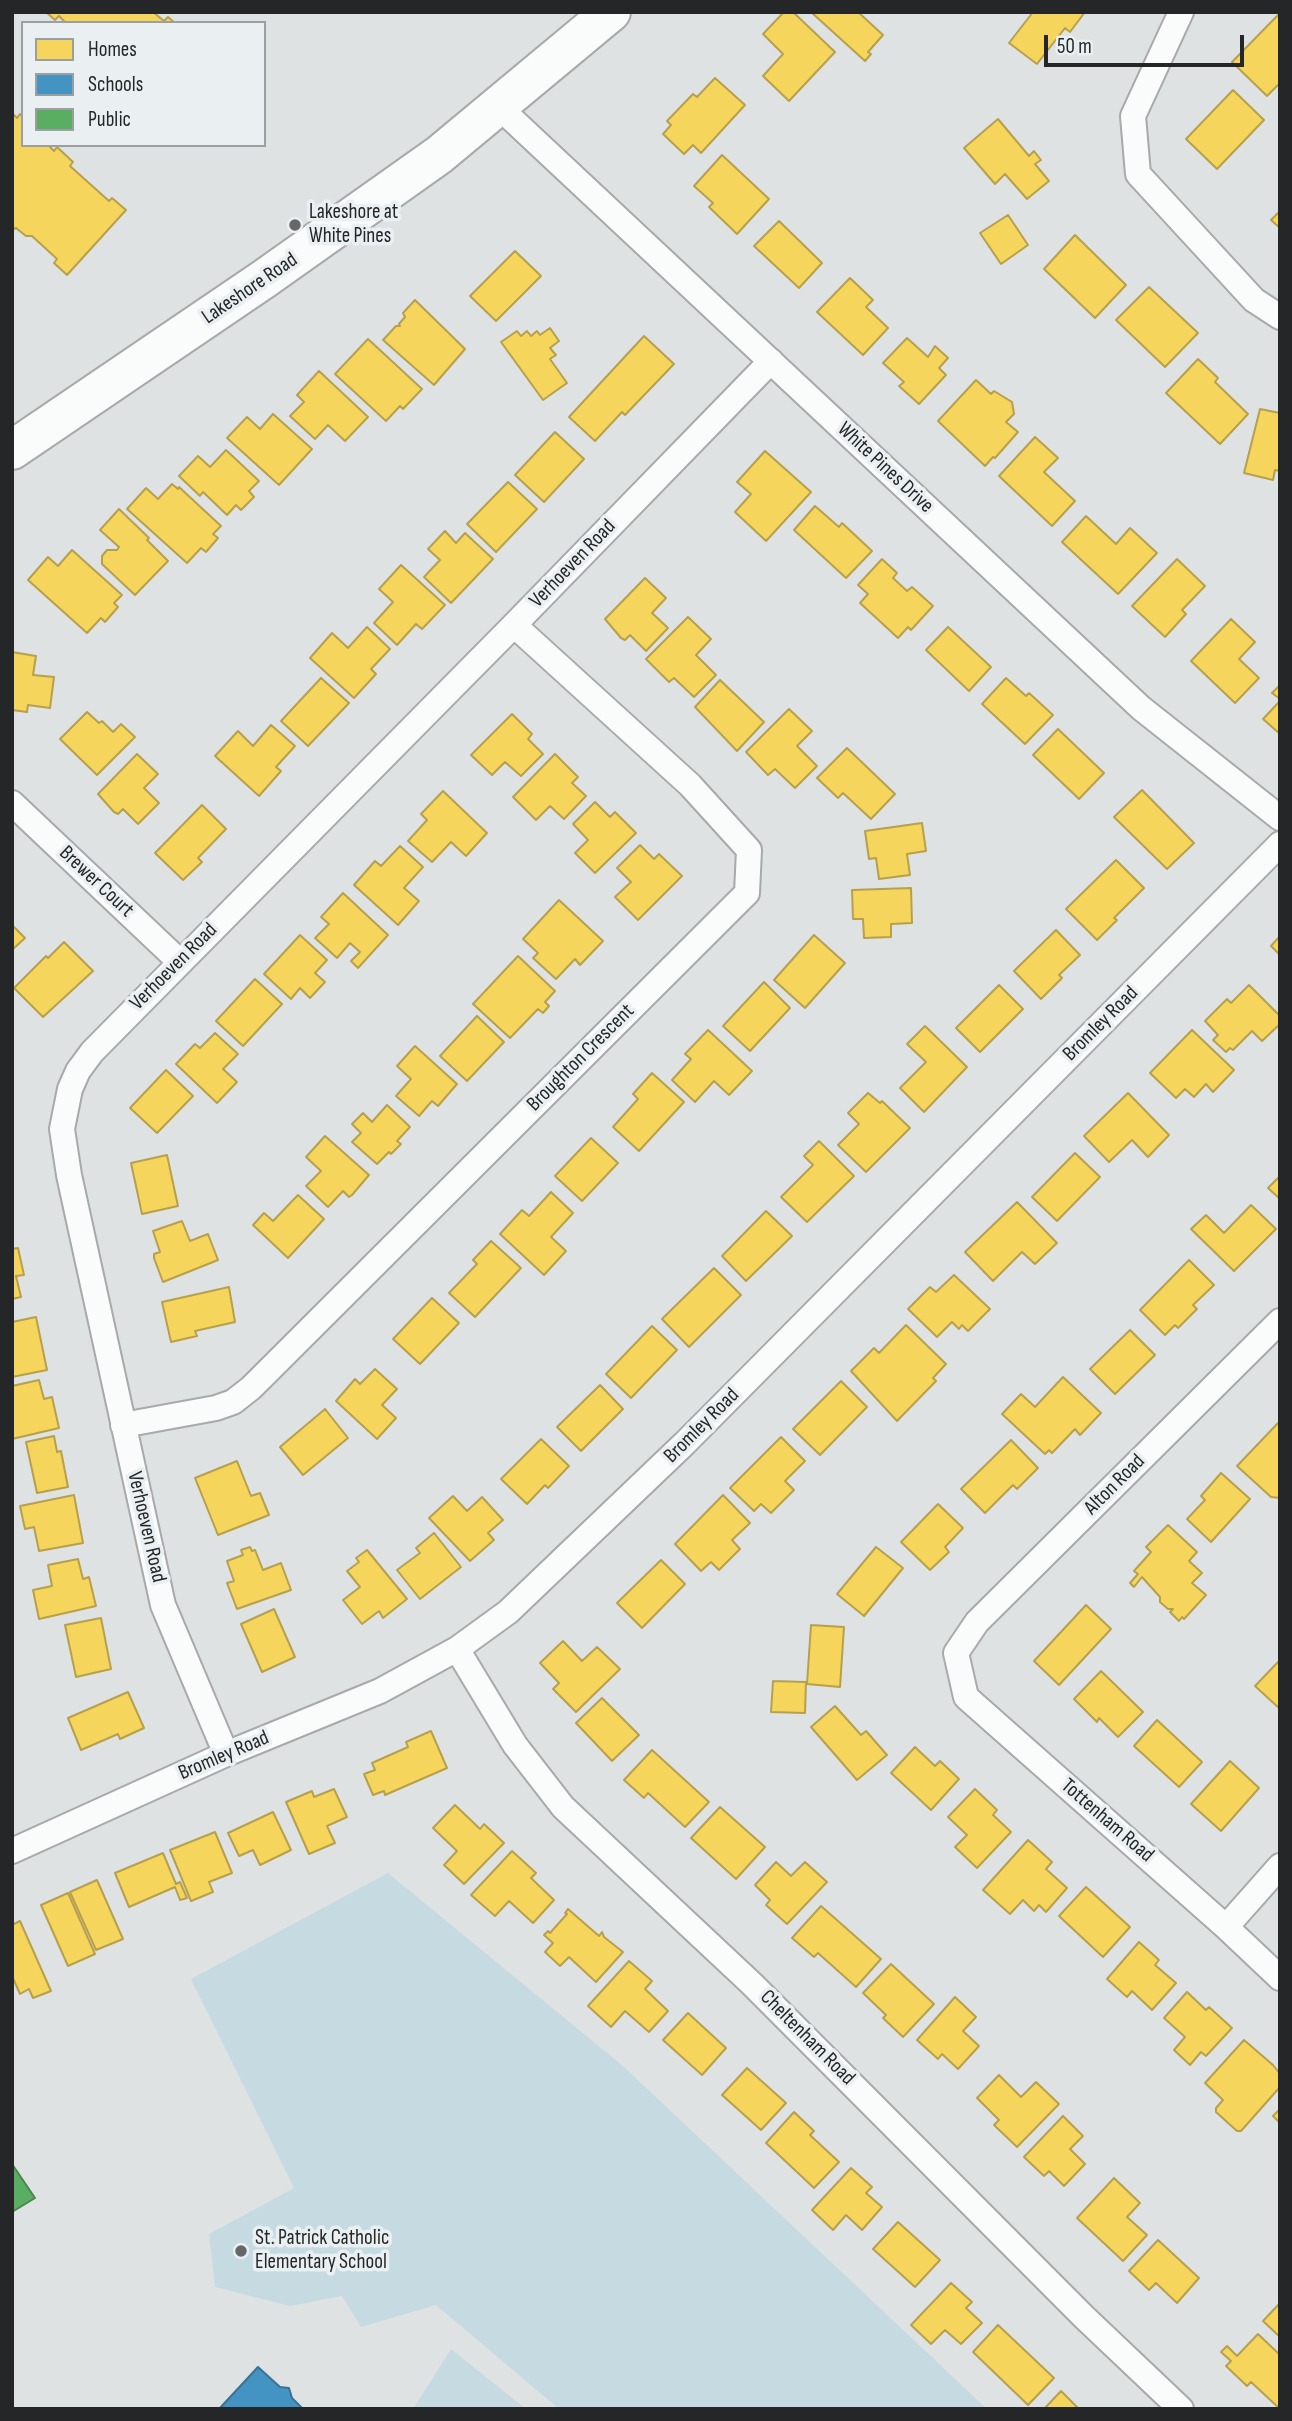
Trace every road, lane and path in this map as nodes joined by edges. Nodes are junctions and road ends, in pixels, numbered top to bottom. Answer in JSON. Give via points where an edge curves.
{"nodes":[{"id":1,"x":611,"y":12,"type":"edge"},
{"id":2,"x":1181,"y":12,"type":"edge"},
{"id":3,"x":499,"y":107,"type":"junction"},
{"id":4,"x":1280,"y":317,"type":"edge"},
{"id":5,"x":771,"y":361,"type":"junction"},
{"id":6,"x":12,"y":450,"type":"edge"},
{"id":7,"x":514,"y":625,"type":"junction"},
{"id":8,"x":12,"y":803,"type":"edge"},
{"id":9,"x":1280,"y":818,"type":"edge"},
{"id":10,"x":1280,"y":844,"type":"edge"},
{"id":11,"x":180,"y":961,"type":"junction"},
{"id":12,"x":1280,"y":1321,"type":"edge"},
{"id":13,"x":123,"y":1425,"type":"junction"},
{"id":14,"x":457,"y":1649,"type":"junction"},
{"id":15,"x":956,"y":1653,"type":"joint"},
{"id":16,"x":226,"y":1754,"type":"junction"},
{"id":17,"x":12,"y":1851,"type":"edge"},
{"id":18,"x":1280,"y":1866,"type":"edge"},
{"id":19,"x":1226,"y":1927,"type":"junction"},
{"id":20,"x":1280,"y":1978,"type":"edge"},
{"id":21,"x":1181,"y":2409,"type":"edge"}],
"edges":[{"from":1,"to":3,"type":"main road","name":"Lakeshore Road"},
{"from":2,"to":4,"type":"street","via":[[1133,116],[1138,174],[1254,300]]},
{"from":3,"to":5,"type":"street","name":"White Pines Drive"},
{"from":3,"to":6,"type":"main road","name":"Lakeshore Road","via":[[353,218]]},
{"from":5,"to":7,"type":"street","name":"Verhoeven Road"},
{"from":5,"to":9,"type":"street","name":"White Pines Drive","via":[[1141,708]]},
{"from":7,"to":11,"type":"street","name":"Verhoeven Road"},
{"from":7,"to":13,"type":"street","name":"Broughton Crescent","via":[[690,785],[749,850],[747,893],[251,1388],[216,1408]]},
{"from":8,"to":11,"type":"street","name":"Brewer Court"},
{"from":10,"to":14,"type":"street","name":"Bromley Road","via":[[675,1452],[508,1612]]},
{"from":11,"to":13,"type":"street","name":"Verhoeven Road","via":[[78,1071],[62,1129]]},
{"from":12,"to":15,"type":"street","name":"Alton Road","via":[[977,1622]]},
{"from":13,"to":16,"type":"street","name":"Verhoeven Road","via":[[163,1605]]},
{"from":14,"to":16,"type":"street","name":"Bromley Road","via":[[380,1691]]},
{"from":14,"to":21,"type":"street","name":"Cheltenham Road","via":[[514,1745],[563,1807],[752,1983]]},
{"from":15,"to":19,"type":"street","name":"Tottenham Road","via":[[966,1697]]},
{"from":16,"to":17,"type":"street","name":"Bromley Road"},
{"from":18,"to":19,"type":"street"},
{"from":19,"to":20,"type":"street","name":"Tottenham Road"}]}
